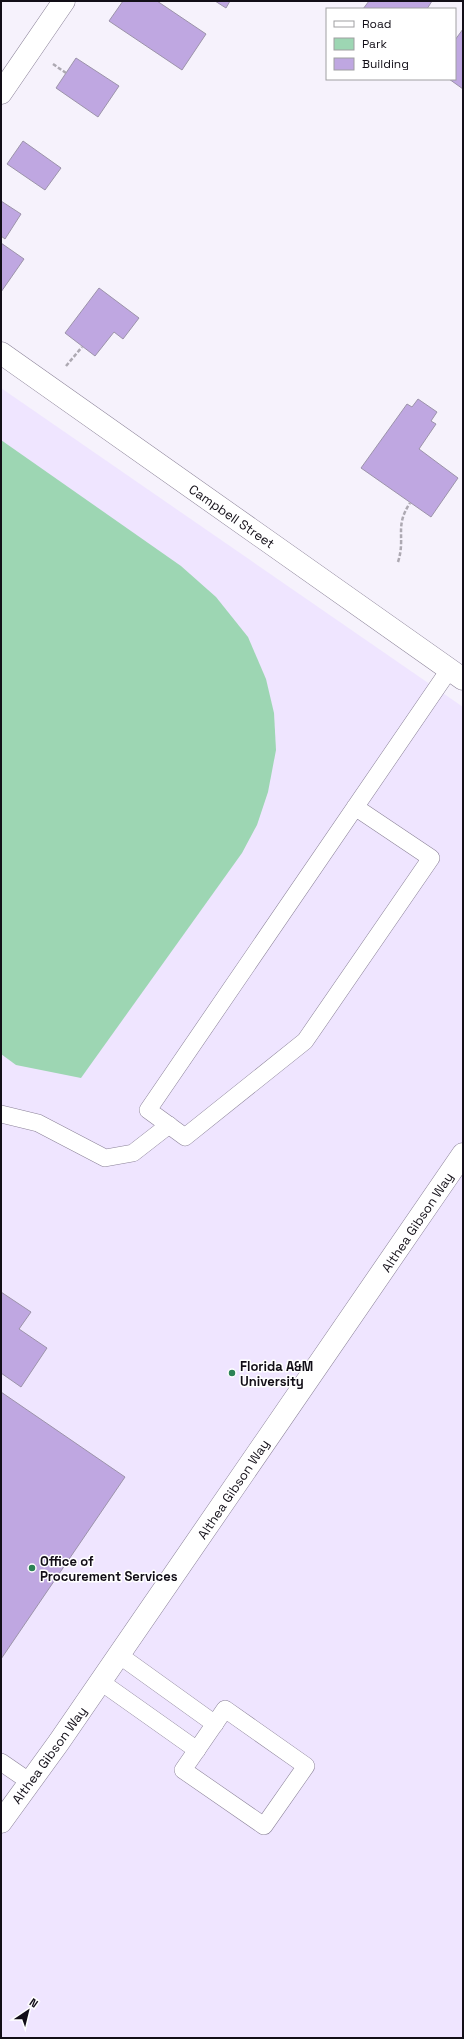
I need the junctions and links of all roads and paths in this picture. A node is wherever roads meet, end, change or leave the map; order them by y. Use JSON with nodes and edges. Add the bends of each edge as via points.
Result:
{"nodes":[{"id":1,"x":64,"y":1,"type":"edge"},
{"id":2,"x":1,"y":93,"type":"edge"},
{"id":3,"x":1,"y":353,"type":"edge"},
{"id":4,"x":410,"y":503,"type":"dead end"},
{"id":5,"x":398,"y":562,"type":"dead end"},
{"id":6,"x":456,"y":674,"type":"edge"},
{"id":7,"x":355,"y":807,"type":"junction"},
{"id":8,"x":1,"y":1114,"type":"edge"},
{"id":9,"x":169,"y":1125,"type":"junction"},
{"id":10,"x":463,"y":1154,"type":"edge"},
{"id":11,"x":119,"y":1655,"type":"junction"},
{"id":12,"x":101,"y":1682,"type":"junction"},
{"id":13,"x":215,"y":1724,"type":"junction"},
{"id":14,"x":197,"y":1750,"type":"junction"},
{"id":15,"x":1,"y":1762,"type":"edge"},
{"id":16,"x":30,"y":1782,"type":"junction"},
{"id":17,"x":1,"y":1822,"type":"edge"}],
"edges":[{"from":1,"to":2,"type":"street"},
{"from":3,"to":6,"type":"street","name":"Campbell Street"},
{"from":4,"to":5,"type":"path","via":[[402,514],[402,550]]},
{"from":6,"to":7,"type":"lane"},
{"from":7,"to":9,"type":"lane","via":[[148,1110]]},
{"from":7,"to":9,"type":"lane","via":[[431,858],[305,1041],[185,1137]]},
{"from":8,"to":9,"type":"lane","via":[[38,1124],[105,1158],[133,1153]]},
{"from":10,"to":11,"type":"street","name":"Althea Gibson Way"},
{"from":11,"to":12,"type":"street","name":"Althea Gibson Way"},
{"from":11,"to":13,"type":"lane"},
{"from":12,"to":14,"type":"lane"},
{"from":12,"to":16,"type":"street","name":"Althea Gibson Way"},
{"from":13,"to":14,"type":"lane"},
{"from":13,"to":14,"type":"lane","via":[[225,1710],[306,1766],[264,1826],[183,1770]]},
{"from":15,"to":16,"type":"lane"},
{"from":16,"to":17,"type":"street","name":"Althea Gibson Way"}]}
